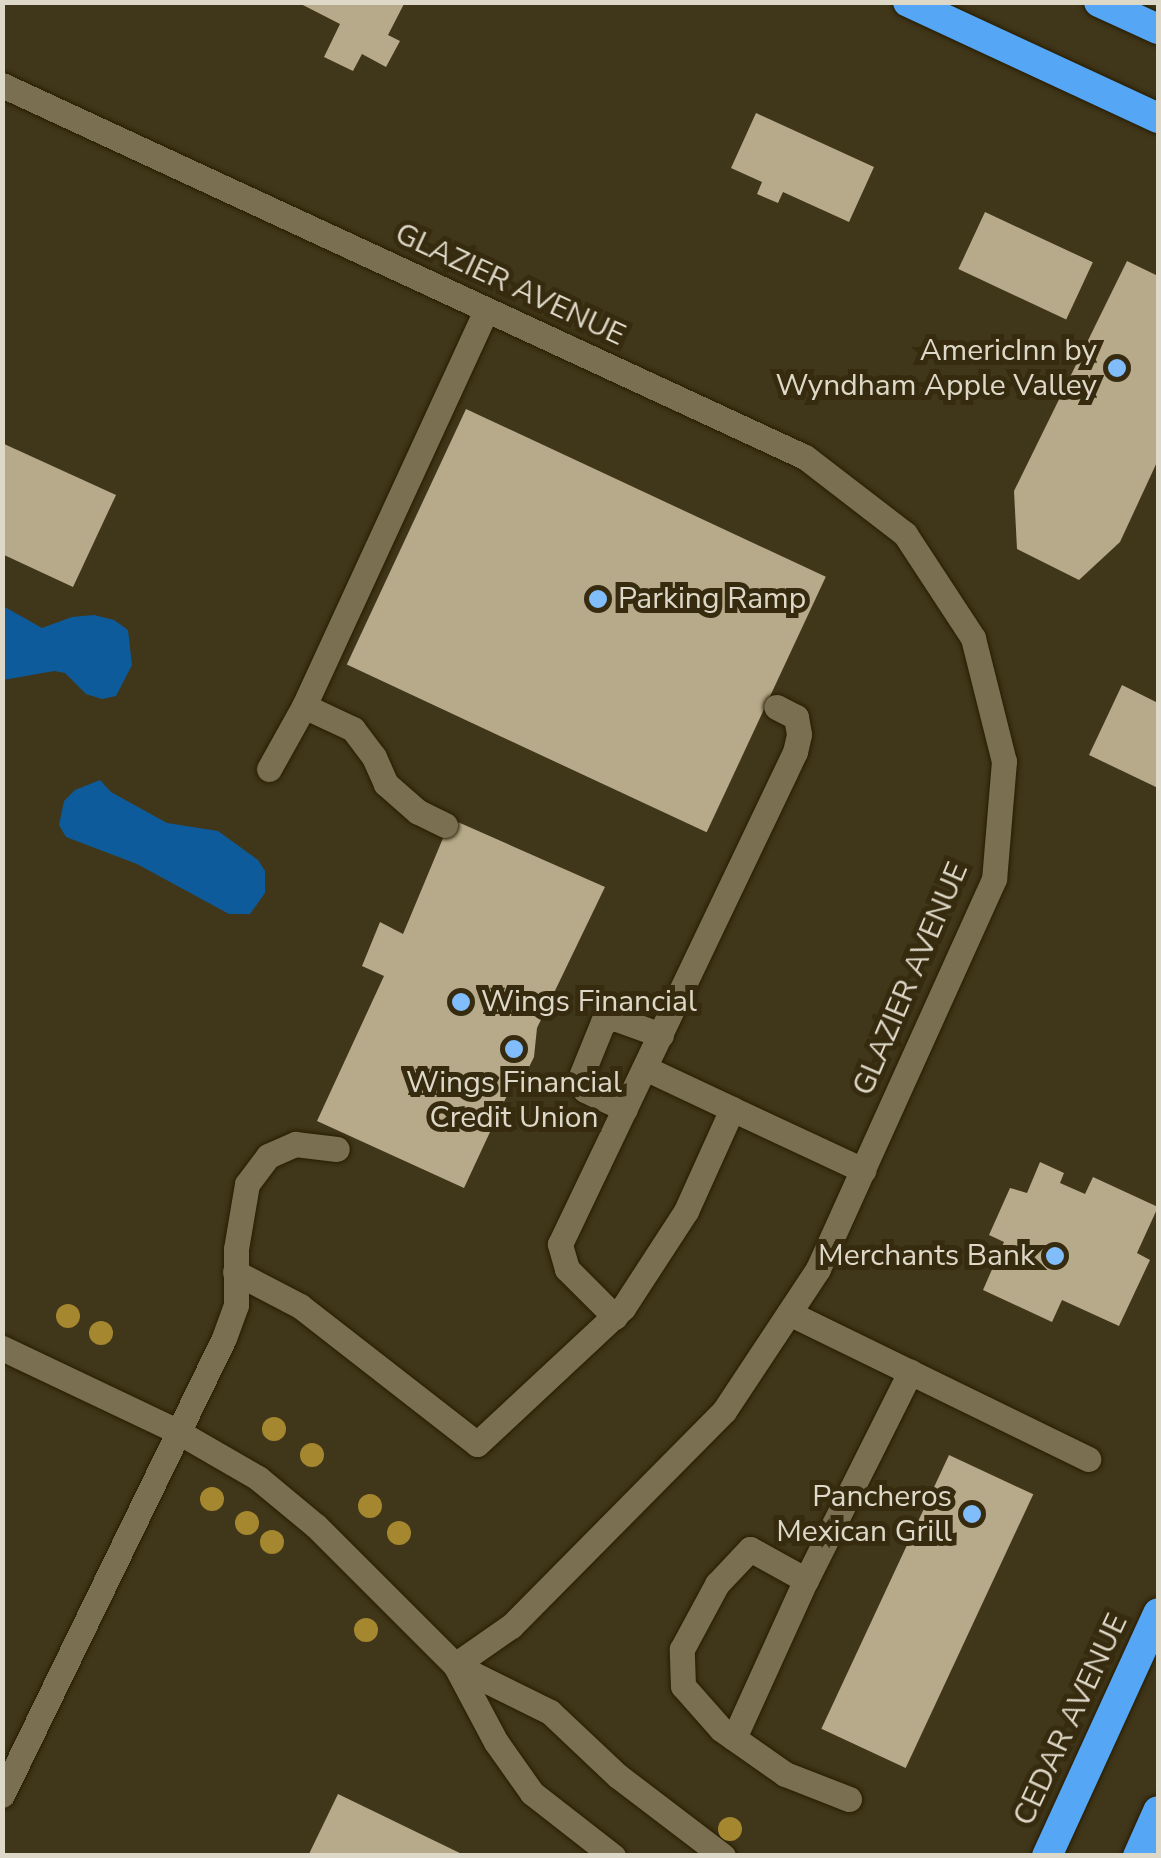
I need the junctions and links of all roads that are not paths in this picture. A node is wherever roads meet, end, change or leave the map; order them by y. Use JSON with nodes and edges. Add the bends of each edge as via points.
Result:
{"nodes":[{"id":1,"x":908,"y":2,"type":"edge"},
{"id":2,"x":1098,"y":2,"type":"edge"},
{"id":3,"x":1158,"y":29,"type":"edge"},
{"id":4,"x":2,"y":86,"type":"edge"},
{"id":5,"x":1158,"y":118,"type":"edge"},
{"id":6,"x":486,"y":310,"type":"junction"},
{"id":7,"x":304,"y":706,"type":"junction"},
{"id":8,"x":776,"y":707,"type":"dead end"},
{"id":9,"x":270,"y":769,"type":"dead end"},
{"id":10,"x":445,"y":825,"type":"dead end"},
{"id":11,"x":661,"y":1035,"type":"junction"},
{"id":12,"x":645,"y":1068,"type":"junction"},
{"id":13,"x":625,"y":1108,"type":"junction"},
{"id":14,"x":732,"y":1109,"type":"junction"},
{"id":15,"x":337,"y":1149,"type":"dead end"},
{"id":16,"x":863,"y":1170,"type":"junction"},
{"id":17,"x":235,"y":1272,"type":"junction"},
{"id":18,"x":789,"y":1313,"type":"junction"},
{"id":19,"x":615,"y":1317,"type":"junction"},
{"id":20,"x":2,"y":1348,"type":"edge"},
{"id":21,"x":910,"y":1372,"type":"junction"},
{"id":22,"x":175,"y":1430,"type":"junction"},
{"id":23,"x":1088,"y":1459,"type":"dead end"},
{"id":24,"x":808,"y":1573,"type":"junction"},
{"id":25,"x":1158,"y":1613,"type":"edge"},
{"id":26,"x":455,"y":1665,"type":"junction"},
{"id":27,"x":734,"y":1738,"type":"junction"},
{"id":28,"x":2,"y":1795,"type":"edge"},
{"id":29,"x":850,"y":1799,"type":"dead end"},
{"id":30,"x":1158,"y":1811,"type":"edge"},
{"id":31,"x":612,"y":1856,"type":"edge"},
{"id":32,"x":724,"y":1856,"type":"edge"},
{"id":33,"x":1047,"y":1856,"type":"edge"},
{"id":34,"x":1138,"y":1856,"type":"edge"}],
"edges":[{"from":1,"to":5,"type":"highway"},
{"from":2,"to":3,"type":"highway"},
{"from":4,"to":6,"type":"street","name":"GLAZIER AVENUE"},
{"from":6,"to":7,"type":"street"},
{"from":6,"to":16,"type":"street","name":"GLAZIER AVENUE","via":[[805,457],[905,534],[974,638],[1004,761],[994,879]]},
{"from":7,"to":9,"type":"street"},
{"from":7,"to":10,"type":"street","via":[[354,729],[386,784]]},
{"from":8,"to":11,"type":"street","via":[[796,717],[795,752]]},
{"from":11,"to":12,"type":"street"},
{"from":11,"to":13,"type":"street","via":[[614,1018],[603,1022],[579,1081],[584,1090]]},
{"from":12,"to":13,"type":"street"},
{"from":12,"to":14,"type":"street"},
{"from":13,"to":19,"type":"street","via":[[560,1244],[567,1269]]},
{"from":14,"to":16,"type":"street"},
{"from":14,"to":19,"type":"street","via":[[686,1211]]},
{"from":15,"to":17,"type":"street","via":[[295,1144],[268,1156],[247,1184]]},
{"from":16,"to":18,"type":"street","name":"GLAZIER AVENUE","via":[[818,1268]]},
{"from":17,"to":19,"type":"street","via":[[300,1306],[478,1444]]},
{"from":17,"to":22,"type":"street","via":[[236,1305],[224,1338]]},
{"from":18,"to":21,"type":"street"},
{"from":18,"to":26,"type":"street","name":"GLAZIER AVENUE","via":[[724,1411],[511,1626]]},
{"from":20,"to":22,"type":"street"},
{"from":21,"to":23,"type":"street"},
{"from":21,"to":24,"type":"street"},
{"from":22,"to":26,"type":"street","via":[[258,1478],[316,1526]]},
{"from":22,"to":28,"type":"street"},
{"from":24,"to":27,"type":"street"},
{"from":24,"to":27,"type":"street","via":[[806,1580],[750,1548],[717,1584],[682,1649],[683,1686]]},
{"from":25,"to":33,"type":"highway","name":"CEDAR AVENUE"},
{"from":26,"to":31,"type":"street","via":[[532,1792]]},
{"from":26,"to":32,"type":"street","via":[[550,1712],[618,1776]]},
{"from":27,"to":29,"type":"street","via":[[785,1774]]},
{"from":30,"to":34,"type":"highway"}]}
